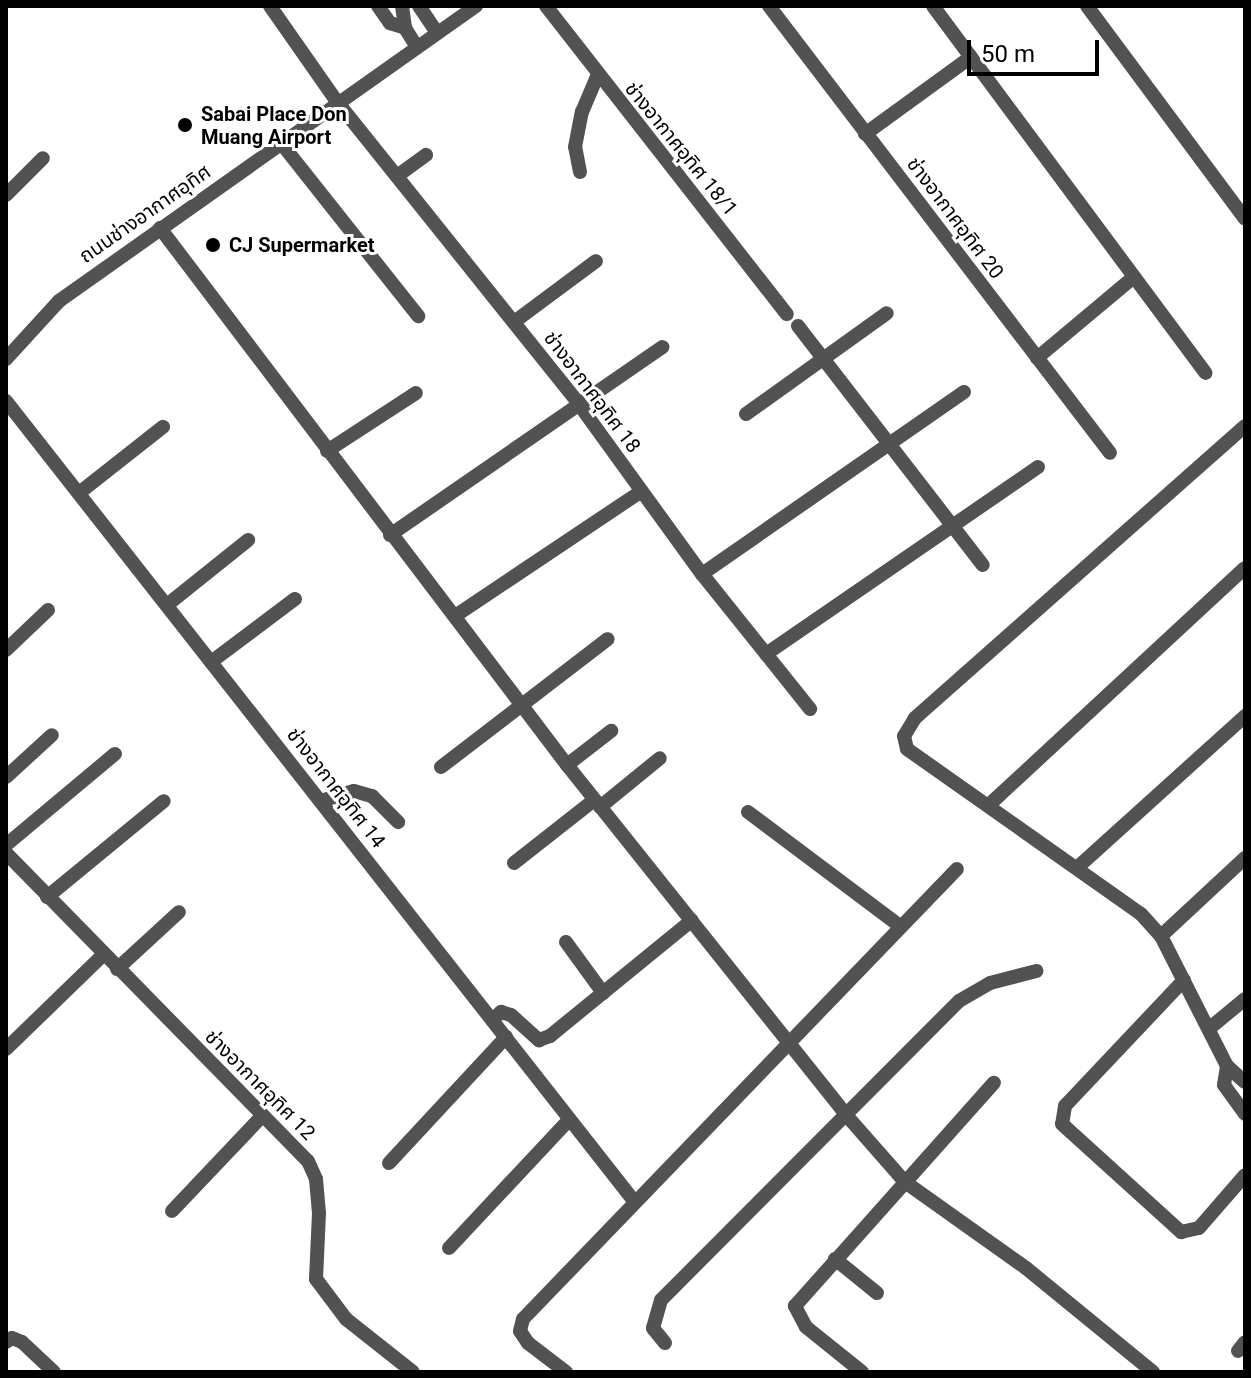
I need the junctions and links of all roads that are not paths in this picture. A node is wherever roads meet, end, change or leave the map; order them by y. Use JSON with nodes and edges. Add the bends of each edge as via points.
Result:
{"nodes":[{"id":1,"x":270,"y":6,"type":"edge"},
{"id":2,"x":378,"y":6,"type":"edge"},
{"id":3,"x":402,"y":6,"type":"edge"},
{"id":4,"x":419,"y":6,"type":"edge"},
{"id":5,"x":476,"y":6,"type":"edge"},
{"id":6,"x":546,"y":6,"type":"edge"},
{"id":7,"x":769,"y":6,"type":"edge"},
{"id":8,"x":933,"y":6,"type":"edge"},
{"id":9,"x":1087,"y":6,"type":"edge"},
{"id":10,"x":405,"y":28,"type":"junction"},
{"id":11,"x":437,"y":33,"type":"junction"},
{"id":12,"x":417,"y":47,"type":"junction"},
{"id":13,"x":971,"y":57,"type":"junction"},
{"id":14,"x":597,"y":77,"type":"junction"},
{"id":15,"x":338,"y":103,"type":"junction"},
{"id":16,"x":865,"y":134,"type":"junction"},
{"id":17,"x":281,"y":143,"type":"junction"},
{"id":18,"x":426,"y":155,"type":"dead end"},
{"id":19,"x":43,"y":158,"type":"dead end"},
{"id":20,"x":580,"y":172,"type":"dead end"},
{"id":21,"x":397,"y":176,"type":"junction"},
{"id":22,"x":6,"y":195,"type":"edge"},
{"id":23,"x":1245,"y":219,"type":"edge"},
{"id":24,"x":160,"y":228,"type":"junction"},
{"id":25,"x":596,"y":261,"type":"dead end"},
{"id":26,"x":1134,"y":277,"type":"junction"},
{"id":27,"x":887,"y":313,"type":"dead end"},
{"id":28,"x":787,"y":314,"type":"dead end"},
{"id":29,"x":418,"y":316,"type":"dead end"},
{"id":30,"x":514,"y":322,"type":"junction"},
{"id":31,"x":798,"y":326,"type":"dead end"},
{"id":32,"x":663,"y":347,"type":"dead end"},
{"id":33,"x":823,"y":357,"type":"junction"},
{"id":34,"x":1037,"y":358,"type":"junction"},
{"id":35,"x":6,"y":359,"type":"edge"},
{"id":36,"x":1206,"y":373,"type":"dead end"},
{"id":37,"x":964,"y":392,"type":"dead end"},
{"id":38,"x":416,"y":393,"type":"dead end"},
{"id":39,"x":6,"y":401,"type":"edge"},
{"id":40,"x":578,"y":403,"type":"junction"},
{"id":41,"x":746,"y":414,"type":"dead end"},
{"id":42,"x":1245,"y":426,"type":"edge"},
{"id":43,"x":163,"y":427,"type":"dead end"},
{"id":44,"x":887,"y":447,"type":"junction"},
{"id":45,"x":327,"y":451,"type":"junction"},
{"id":46,"x":1110,"y":453,"type":"dead end"},
{"id":47,"x":1038,"y":467,"type":"dead end"},
{"id":48,"x":640,"y":492,"type":"junction"},
{"id":49,"x":79,"y":493,"type":"junction"},
{"id":50,"x":951,"y":526,"type":"junction"},
{"id":51,"x":390,"y":535,"type":"junction"},
{"id":52,"x":248,"y":540,"type":"dead end"},
{"id":53,"x":983,"y":565,"type":"dead end"},
{"id":54,"x":1245,"y":568,"type":"edge"},
{"id":55,"x":702,"y":574,"type":"junction"},
{"id":56,"x":295,"y":599,"type":"dead end"},
{"id":57,"x":167,"y":605,"type":"junction"},
{"id":58,"x":48,"y":610,"type":"dead end"},
{"id":59,"x":455,"y":616,"type":"junction"},
{"id":60,"x":608,"y":639,"type":"dead end"},
{"id":61,"x":6,"y":650,"type":"edge"},
{"id":62,"x":766,"y":654,"type":"junction"},
{"id":63,"x":211,"y":662,"type":"junction"},
{"id":64,"x":520,"y":704,"type":"junction"},
{"id":65,"x":810,"y":709,"type":"dead end"},
{"id":66,"x":1245,"y":716,"type":"edge"},
{"id":67,"x":611,"y":731,"type":"dead end"},
{"id":68,"x":52,"y":735,"type":"dead end"},
{"id":69,"x":115,"y":754,"type":"dead end"},
{"id":70,"x":660,"y":758,"type":"dead end"},
{"id":71,"x":567,"y":765,"type":"junction"},
{"id":72,"x":441,"y":767,"type":"dead end"},
{"id":73,"x":6,"y":777,"type":"edge"},
{"id":74,"x":164,"y":801,"type":"dead end"},
{"id":75,"x":321,"y":801,"type":"junction"},
{"id":76,"x":597,"y":804,"type":"junction"},
{"id":77,"x":990,"y":804,"type":"junction"},
{"id":78,"x":748,"y":812,"type":"dead end"},
{"id":79,"x":398,"y":822,"type":"dead end"},
{"id":80,"x":6,"y":845,"type":"edge"},
{"id":81,"x":6,"y":853,"type":"edge"},
{"id":82,"x":1245,"y":858,"type":"edge"},
{"id":83,"x":514,"y":863,"type":"dead end"},
{"id":84,"x":1079,"y":866,"type":"junction"},
{"id":85,"x":957,"y":869,"type":"dead end"},
{"id":86,"x":47,"y":897,"type":"junction"},
{"id":87,"x":179,"y":912,"type":"dead end"},
{"id":88,"x":692,"y":920,"type":"junction"},
{"id":89,"x":901,"y":927,"type":"junction"},
{"id":90,"x":1161,"y":936,"type":"junction"},
{"id":91,"x":566,"y":942,"type":"dead end"},
{"id":92,"x":103,"y":955,"type":"junction"},
{"id":93,"x":117,"y":969,"type":"junction"},
{"id":94,"x":1036,"y":971,"type":"dead end"},
{"id":95,"x":1184,"y":980,"type":"junction"},
{"id":96,"x":603,"y":993,"type":"junction"},
{"id":97,"x":1245,"y":999,"type":"edge"},
{"id":98,"x":493,"y":1019,"type":"junction"},
{"id":99,"x":1211,"y":1027,"type":"junction"},
{"id":100,"x":506,"y":1037,"type":"junction"},
{"id":101,"x":789,"y":1043,"type":"junction"},
{"id":102,"x":6,"y":1049,"type":"edge"},
{"id":103,"x":1227,"y":1066,"type":"junction"},
{"id":104,"x":1245,"y":1082,"type":"edge"},
{"id":105,"x":994,"y":1083,"type":"dead end"},
{"id":106,"x":1245,"y":1114,"type":"edge"},
{"id":107,"x":263,"y":1115,"type":"junction"},
{"id":108,"x":847,"y":1116,"type":"junction"},
{"id":109,"x":568,"y":1121,"type":"junction"},
{"id":110,"x":389,"y":1163,"type":"dead end"},
{"id":111,"x":1245,"y":1175,"type":"edge"},
{"id":112,"x":905,"y":1182,"type":"junction"},
{"id":113,"x":634,"y":1201,"type":"junction"},
{"id":114,"x":172,"y":1211,"type":"dead end"},
{"id":115,"x":449,"y":1248,"type":"dead end"},
{"id":116,"x":835,"y":1259,"type":"junction"},
{"id":117,"x":877,"y":1293,"type":"dead end"},
{"id":118,"x":6,"y":1342,"type":"edge"},
{"id":119,"x":665,"y":1343,"type":"dead end"},
{"id":120,"x":54,"y":1372,"type":"edge"},
{"id":121,"x":413,"y":1372,"type":"edge"},
{"id":122,"x":566,"y":1372,"type":"edge"},
{"id":123,"x":862,"y":1372,"type":"edge"},
{"id":124,"x":1153,"y":1372,"type":"edge"}],
"edges":[{"from":1,"to":15,"type":"street","name":"ช่างอากาศอุทิศ 18"},
{"from":2,"to":10,"type":"street","via":[[390,23]]},
{"from":3,"to":10,"type":"street"},
{"from":4,"to":11,"type":"street"},
{"from":5,"to":11,"type":"street","name":"ถนนช่างอากาศอุทิศ"},
{"from":6,"to":14,"type":"street","name":"ช่างอากาศอุทิศ 18/1"},
{"from":7,"to":16,"type":"street","name":"ช่างอากาศอุทิศ 20"},
{"from":8,"to":13,"type":"street"},
{"from":9,"to":23,"type":"street"},
{"from":10,"to":12,"type":"street"},
{"from":11,"to":12,"type":"street","name":"ถนนช่างอากาศอุทิศ"},
{"from":12,"to":15,"type":"street","name":"ถนนช่างอากาศอุทิศ"},
{"from":13,"to":16,"type":"street"},
{"from":13,"to":26,"type":"street"},
{"from":14,"to":20,"type":"street","via":[[575,147]]},
{"from":14,"to":28,"type":"street","name":"ช่างอากาศอุทิศ 18/1"},
{"from":15,"to":17,"type":"street","name":"ถนนช่างอากาศอุทิศ"},
{"from":15,"to":21,"type":"street","name":"ช่างอากาศอุทิศ 18"},
{"from":16,"to":34,"type":"street","name":"ช่างอากาศอุทิศ 20"},
{"from":17,"to":24,"type":"street","name":"ถนนช่างอากาศอุทิศ"},
{"from":17,"to":29,"type":"street"},
{"from":18,"to":21,"type":"street"},
{"from":19,"to":22,"type":"street"},
{"from":21,"to":30,"type":"street","name":"ช่างอากาศอุทิศ 18"},
{"from":24,"to":35,"type":"street","name":"ถนนช่างอากาศอุทิศ","via":[[59,301]]},
{"from":24,"to":45,"type":"street"},
{"from":25,"to":30,"type":"street"},
{"from":26,"to":34,"type":"street"},
{"from":26,"to":36,"type":"street"},
{"from":27,"to":33,"type":"street"},
{"from":30,"to":40,"type":"street","name":"ช่างอากาศอุทิศ 18"},
{"from":31,"to":33,"type":"street"},
{"from":32,"to":40,"type":"street"},
{"from":33,"to":41,"type":"street"},
{"from":33,"to":44,"type":"street"},
{"from":34,"to":46,"type":"street","name":"ช่างอากาศอุทิศ 20"},
{"from":37,"to":44,"type":"street"},
{"from":38,"to":45,"type":"street"},
{"from":39,"to":49,"type":"street","name":"ช่างอากาศอุทิศ 14"},
{"from":40,"to":48,"type":"street","name":"ช่างอากาศอุทิศ 18"},
{"from":40,"to":51,"type":"street"},
{"from":42,"to":77,"type":"street","via":[[915,718],[904,736],[907,749]]},
{"from":43,"to":49,"type":"street"},
{"from":44,"to":50,"type":"street"},
{"from":44,"to":55,"type":"street"},
{"from":45,"to":51,"type":"street"},
{"from":47,"to":50,"type":"street"},
{"from":48,"to":55,"type":"street","name":"ช่างอากาศอุทิศ 18"},
{"from":48,"to":59,"type":"street"},
{"from":49,"to":57,"type":"street","name":"ช่างอากาศอุทิศ 14"},
{"from":50,"to":53,"type":"street"},
{"from":50,"to":62,"type":"street"},
{"from":51,"to":59,"type":"street"},
{"from":52,"to":57,"type":"street"},
{"from":54,"to":77,"type":"street"},
{"from":55,"to":62,"type":"street","name":"ช่างอากาศอุทิศ 18"},
{"from":56,"to":63,"type":"street"},
{"from":57,"to":63,"type":"street","name":"ช่างอากาศอุทิศ 14"},
{"from":58,"to":61,"type":"street"},
{"from":59,"to":64,"type":"street"},
{"from":60,"to":64,"type":"street"},
{"from":62,"to":65,"type":"street","name":"ช่างอากาศอุทิศ 18"},
{"from":63,"to":75,"type":"street","name":"ช่างอากาศอุทิศ 14"},
{"from":64,"to":71,"type":"street"},
{"from":64,"to":72,"type":"street"},
{"from":66,"to":84,"type":"street"},
{"from":67,"to":71,"type":"street"},
{"from":68,"to":73,"type":"street"},
{"from":69,"to":80,"type":"street"},
{"from":70,"to":76,"type":"street"},
{"from":71,"to":76,"type":"street"},
{"from":74,"to":86,"type":"street"},
{"from":75,"to":79,"type":"street","via":[[354,791],[372,796]]},
{"from":75,"to":98,"type":"street","name":"ช่างอากาศอุทิศ 14"},
{"from":76,"to":83,"type":"street"},
{"from":76,"to":88,"type":"street"},
{"from":77,"to":84,"type":"street"},
{"from":78,"to":89,"type":"street"},
{"from":81,"to":86,"type":"street","name":"ช่างอากาศอุทิศ 12"},
{"from":82,"to":90,"type":"street"},
{"from":84,"to":90,"type":"street"},
{"from":85,"to":89,"type":"street"},
{"from":86,"to":92,"type":"street","name":"ช่างอากาศอุทิศ 12"},
{"from":87,"to":93,"type":"street"},
{"from":88,"to":96,"type":"street"},
{"from":88,"to":101,"type":"street"},
{"from":89,"to":101,"type":"street"},
{"from":90,"to":95,"type":"street"},
{"from":91,"to":96,"type":"street"},
{"from":92,"to":93,"type":"street","name":"ช่างอากาศอุทิศ 12"},
{"from":92,"to":102,"type":"street"},
{"from":93,"to":107,"type":"street","name":"ช่างอากาศอุทิศ 12"},
{"from":94,"to":108,"type":"street","via":[[974,990]]},
{"from":95,"to":99,"type":"street"},
{"from":95,"to":111,"type":"street","via":[[1065,1106],[1062,1124],[1181,1232],[1199,1228]]},
{"from":96,"to":98,"type":"street","via":[[539,1040],[511,1015],[501,1012]]},
{"from":97,"to":99,"type":"street"},
{"from":98,"to":100,"type":"street","name":"ช่างอากาศอุทิศ 14"},
{"from":99,"to":103,"type":"street"},
{"from":100,"to":109,"type":"street","name":"ช่างอากาศอุทิศ 14"},
{"from":100,"to":110,"type":"street"},
{"from":101,"to":108,"type":"street"},
{"from":101,"to":113,"type":"street"},
{"from":103,"to":104,"type":"street"},
{"from":103,"to":106,"type":"street","via":[[1224,1085]]},
{"from":105,"to":112,"type":"street"},
{"from":107,"to":114,"type":"street"},
{"from":107,"to":121,"type":"street","name":"ช่างอากาศอุทิศ 12","via":[[308,1161],[316,1179],[316,1279],[327,1300]]},
{"from":108,"to":112,"type":"street"},
{"from":108,"to":119,"type":"street","via":[[661,1300],[653,1328]]},
{"from":109,"to":113,"type":"street","name":"ช่างอากาศอุทิศ 14"},
{"from":109,"to":115,"type":"street"},
{"from":112,"to":116,"type":"street"},
{"from":112,"to":124,"type":"street","via":[[1026,1268]]},
{"from":113,"to":122,"type":"street","via":[[523,1319],[520,1331],[528,1343]]},
{"from":116,"to":117,"type":"street"},
{"from":116,"to":123,"type":"street","via":[[804,1293],[796,1316]]},
{"from":118,"to":120,"type":"street","via":[[22,1342]]}]}
